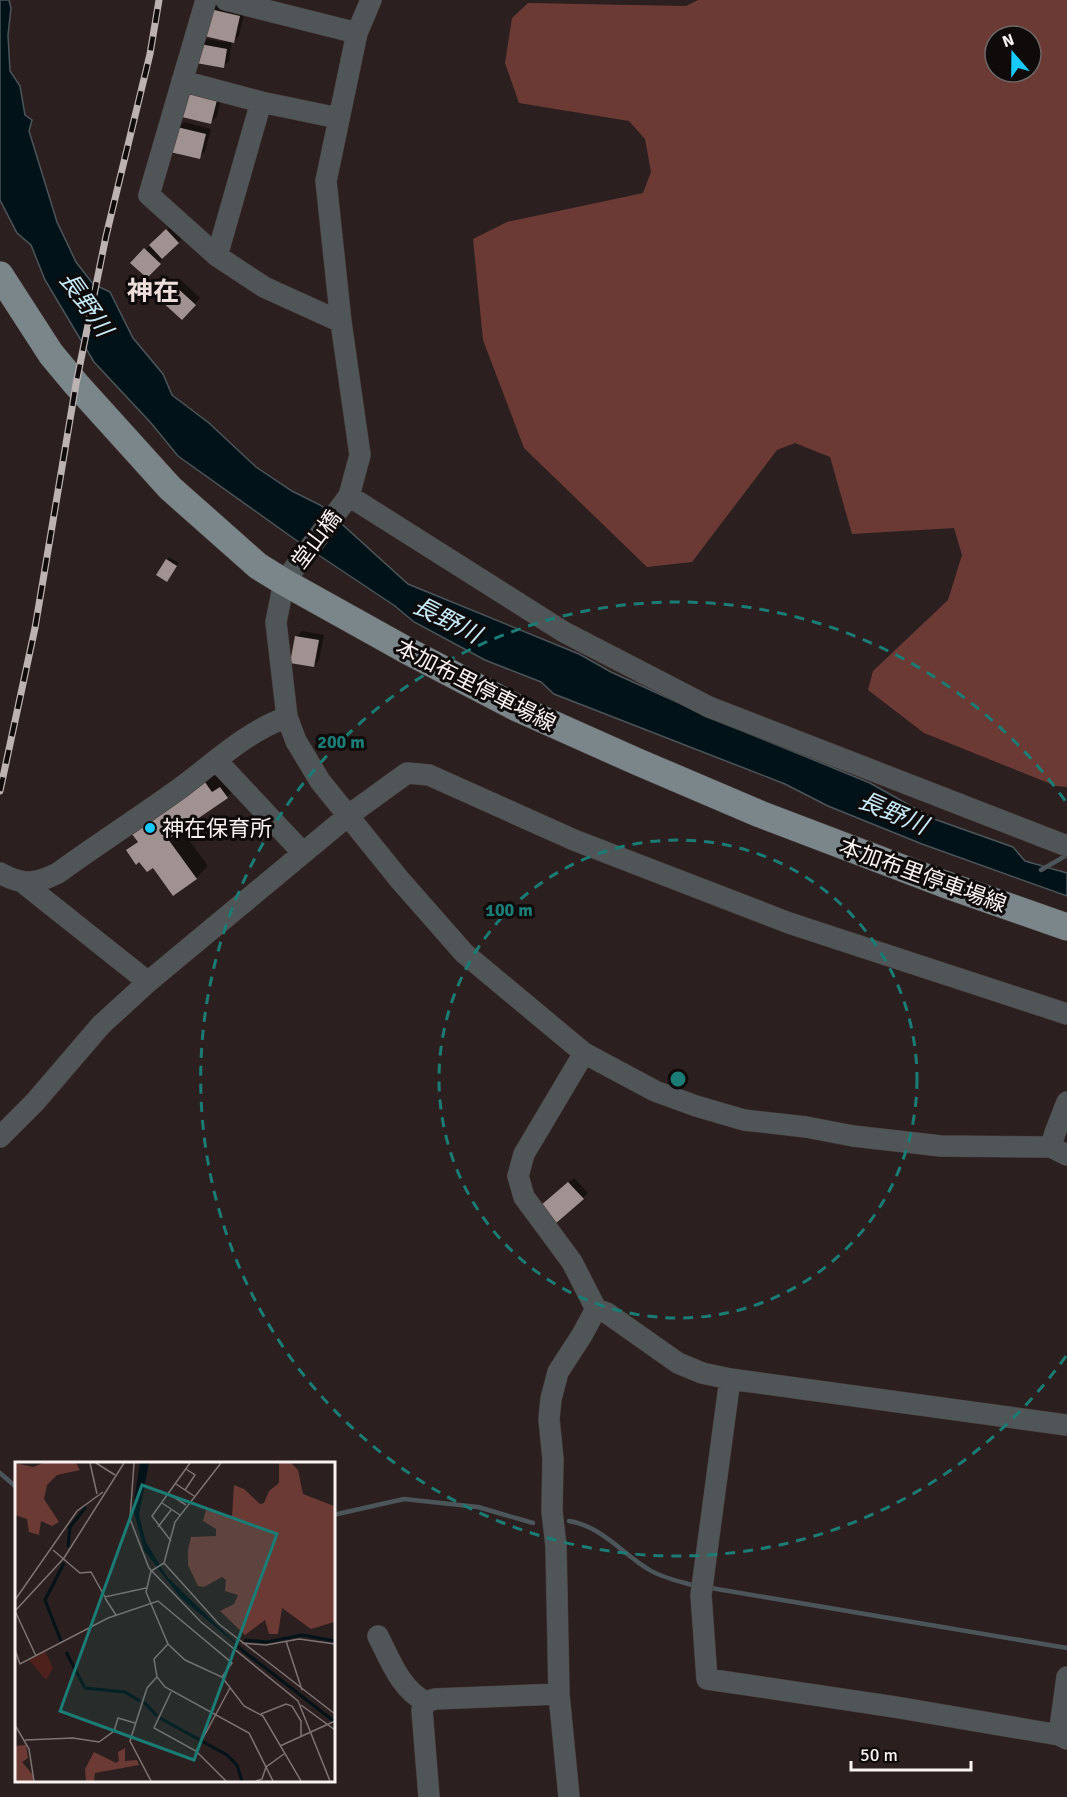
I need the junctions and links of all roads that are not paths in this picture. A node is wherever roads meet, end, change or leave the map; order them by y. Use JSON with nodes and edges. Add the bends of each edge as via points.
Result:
{"nodes":[{"id":1,"x":206,"y":0,"type":"edge"},
{"id":2,"x":226,"y":0,"type":"edge"},
{"id":3,"x":371,"y":0,"type":"edge"},
{"id":4,"x":357,"y":33,"type":"junction"},
{"id":5,"x":182,"y":81,"type":"junction"},
{"id":6,"x":261,"y":102,"type":"junction"},
{"id":7,"x":338,"y":118,"type":"junction"},
{"id":8,"x":217,"y":256,"type":"junction"},
{"id":9,"x":0,"y":275,"type":"edge"},
{"id":10,"x":341,"y":322,"type":"junction"},
{"id":11,"x":349,"y":496,"type":"junction"},
{"id":12,"x":284,"y":582,"type":"junction"},
{"id":13,"x":287,"y":717,"type":"junction"},
{"id":14,"x":216,"y":760,"type":"junction"},
{"id":15,"x":349,"y":815,"type":"junction"},
{"id":16,"x":1067,"y":846,"type":"edge"},
{"id":17,"x":303,"y":853,"type":"junction"},
{"id":18,"x":0,"y":873,"type":"edge"},
{"id":19,"x":21,"y":881,"type":"junction"},
{"id":20,"x":1067,"y":927,"type":"edge"},
{"id":21,"x":148,"y":981,"type":"junction"},
{"id":22,"x":1067,"y":1014,"type":"edge"},
{"id":23,"x":584,"y":1053,"type":"junction"},
{"id":24,"x":1067,"y":1102,"type":"edge"},
{"id":25,"x":0,"y":1137,"type":"edge"},
{"id":26,"x":1059,"y":1151,"type":"edge"},
{"id":27,"x":596,"y":1309,"type":"junction"},
{"id":28,"x":730,"y":1378,"type":"junction"},
{"id":29,"x":1067,"y":1425,"type":"edge"},
{"id":30,"x":378,"y":1636,"type":"dead end"},
{"id":31,"x":1067,"y":1677,"type":"edge"},
{"id":32,"x":559,"y":1694,"type":"junction"},
{"id":33,"x":426,"y":1702,"type":"junction"},
{"id":34,"x":1063,"y":1737,"type":"edge"},
{"id":35,"x":429,"y":1797,"type":"edge"},
{"id":36,"x":569,"y":1797,"type":"edge"}],
"edges":[{"from":1,"to":5,"type":"street"},
{"from":2,"to":4,"type":"street"},
{"from":3,"to":4,"type":"street"},
{"from":4,"to":7,"type":"street"},
{"from":5,"to":6,"type":"street"},
{"from":5,"to":8,"type":"street","via":[[149,195]]},
{"from":6,"to":7,"type":"street"},
{"from":6,"to":8,"type":"street"},
{"from":7,"to":10,"type":"street","via":[[326,181]]},
{"from":8,"to":10,"type":"street","via":[[264,288]]},
{"from":9,"to":12,"type":"main road","name":"本加布里停車場線","via":[[51,354],[170,488],[258,566]]},
{"from":10,"to":11,"type":"street","via":[[360,455]]},
{"from":11,"to":12,"type":"street","name":"堂山橋"},
{"from":11,"to":16,"type":"street","via":[[564,632],[709,707]]},
{"from":12,"to":13,"type":"street","via":[[276,622]]},
{"from":12,"to":20,"type":"main road","name":"本加布里停車場線","via":[[517,708],[638,762],[760,814]]},
{"from":13,"to":14,"type":"street","via":[[268,724]]},
{"from":13,"to":15,"type":"street","via":[[320,781]]},
{"from":14,"to":17,"type":"street"},
{"from":14,"to":19,"type":"street","via":[[58,873],[36,883]]},
{"from":15,"to":17,"type":"street"},
{"from":15,"to":22,"type":"street","via":[[407,773],[429,775],[574,840],[789,923]]},
{"from":15,"to":23,"type":"street","via":[[464,953]]},
{"from":17,"to":21,"type":"street"},
{"from":18,"to":19,"type":"street"},
{"from":19,"to":21,"type":"street"},
{"from":21,"to":25,"type":"street","via":[[101,1025]]},
{"from":23,"to":26,"type":"street","via":[[655,1091],[744,1120],[941,1146]]},
{"from":23,"to":27,"type":"street","via":[[524,1154],[518,1176],[524,1197],[572,1262]]},
{"from":24,"to":26,"type":"street","via":[[1055,1133]]},
{"from":27,"to":28,"type":"street","via":[[678,1363]]},
{"from":27,"to":32,"type":"street","via":[[558,1372],[549,1419]]},
{"from":28,"to":29,"type":"street"},
{"from":28,"to":34,"type":"street","via":[[701,1595],[707,1679]]},
{"from":30,"to":33,"type":"street","via":[[402,1682],[414,1697]]},
{"from":31,"to":34,"type":"street"},
{"from":32,"to":33,"type":"street"},
{"from":32,"to":36,"type":"street"},
{"from":33,"to":35,"type":"street","via":[[422,1710]]}]}
